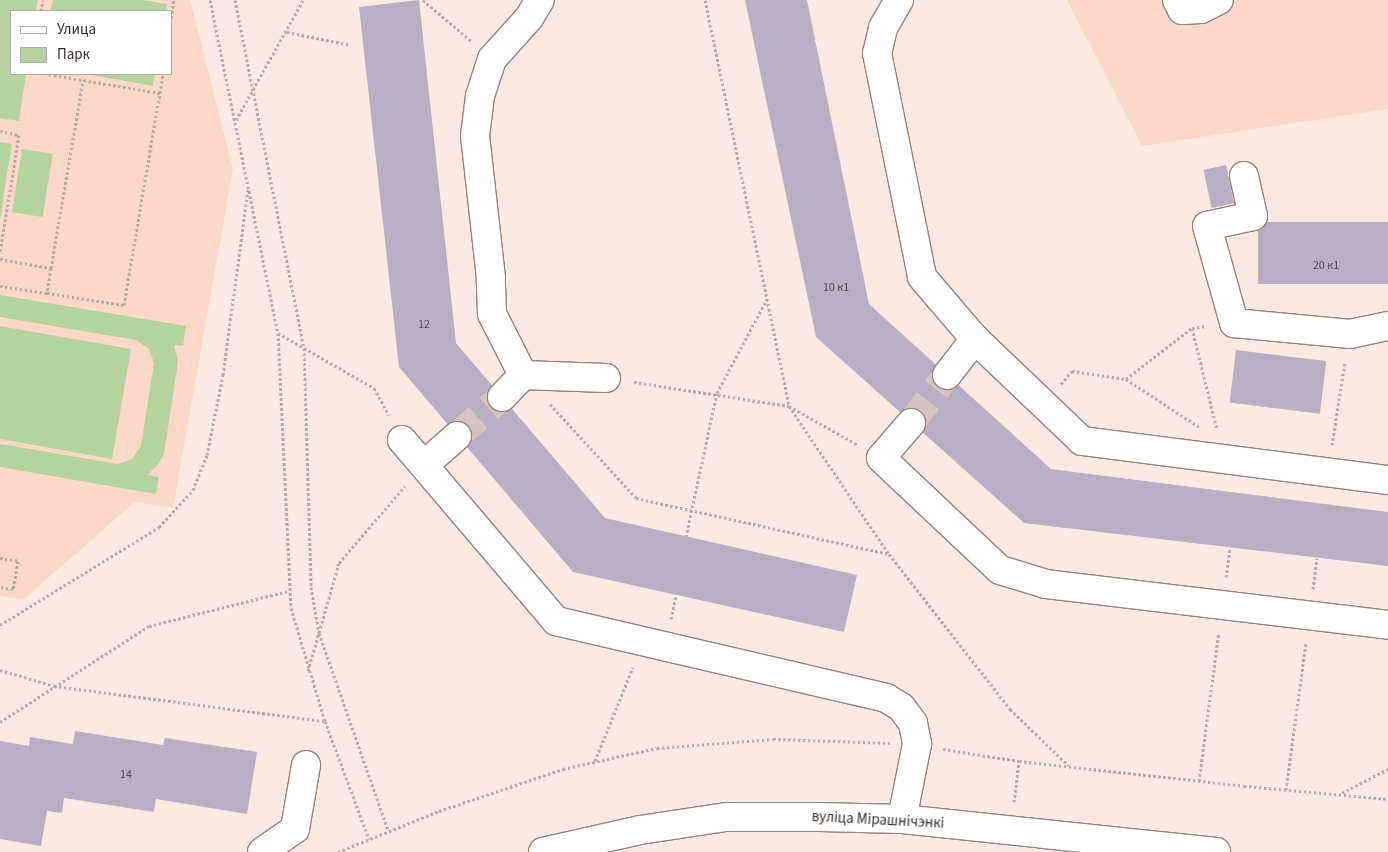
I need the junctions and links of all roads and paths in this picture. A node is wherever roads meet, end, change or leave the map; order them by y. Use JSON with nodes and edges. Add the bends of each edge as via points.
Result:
{"nodes":[{"id":1,"x":210,"y":0,"type":"edge"},
{"id":2,"x":235,"y":0,"type":"edge"},
{"id":3,"x":303,"y":0,"type":"edge"},
{"id":4,"x":423,"y":0,"type":"edge"},
{"id":5,"x":540,"y":0,"type":"edge"},
{"id":6,"x":705,"y":0,"type":"edge"},
{"id":7,"x":900,"y":0,"type":"edge"},
{"id":8,"x":1176,"y":0,"type":"edge"},
{"id":9,"x":1219,"y":0,"type":"edge"},
{"id":10,"x":287,"y":32,"type":"junction"},
{"id":11,"x":351,"y":45,"type":"dead end"},
{"id":12,"x":492,"y":59,"type":"junction"},
{"id":13,"x":52,"y":75,"type":"edge"},
{"id":14,"x":163,"y":75,"type":"edge"},
{"id":15,"x":83,"y":80,"type":"junction"},
{"id":16,"x":254,"y":88,"type":"junction"},
{"id":17,"x":160,"y":93,"type":"junction"},
{"id":18,"x":236,"y":120,"type":"junction"},
{"id":19,"x":0,"y":131,"type":"edge"},
{"id":20,"x":1244,"y":176,"type":"dead end"},
{"id":21,"x":249,"y":186,"type":"junction"},
{"id":22,"x":0,"y":252,"type":"edge"},
{"id":23,"x":0,"y":259,"type":"edge"},
{"id":24,"x":51,"y":268,"type":"junction"},
{"id":25,"x":0,"y":286,"type":"edge"},
{"id":26,"x":47,"y":293,"type":"junction"},
{"id":27,"x":767,"y":298,"type":"junction"},
{"id":28,"x":1234,"y":323,"type":"junction"},
{"id":29,"x":1388,"y":326,"type":"edge"},
{"id":30,"x":1192,"y":328,"type":"junction"},
{"id":31,"x":278,"y":333,"type":"junction"},
{"id":32,"x":1350,"y":334,"type":"junction"},
{"id":33,"x":975,"y":339,"type":"junction"},
{"id":34,"x":304,"y":348,"type":"junction"},
{"id":35,"x":523,"y":375,"type":"junction"},
{"id":36,"x":947,"y":375,"type":"tunnel mouth"},
{"id":37,"x":606,"y":378,"type":"joint"},
{"id":38,"x":1126,"y":379,"type":"junction"},
{"id":39,"x":717,"y":394,"type":"junction"},
{"id":40,"x":502,"y":397,"type":"tunnel mouth"},
{"id":41,"x":1043,"y":404,"type":"junction"},
{"id":42,"x":789,"y":406,"type":"junction"},
{"id":43,"x":911,"y":423,"type":"tunnel mouth"},
{"id":44,"x":457,"y":436,"type":"tunnel mouth"},
{"id":45,"x":402,"y":440,"type":"joint"},
{"id":46,"x":1222,"y":450,"type":"junction"},
{"id":47,"x":881,"y":458,"type":"junction"},
{"id":48,"x":424,"y":465,"type":"junction"},
{"id":49,"x":1328,"y":473,"type":"junction"},
{"id":50,"x":1388,"y":480,"type":"edge"},
{"id":51,"x":691,"y":511,"type":"junction"},
{"id":52,"x":686,"y":537,"type":"dead end"},
{"id":53,"x":889,"y":554,"type":"junction"},
{"id":54,"x":0,"y":558,"type":"edge"},
{"id":55,"x":0,"y":587,"type":"edge"},
{"id":56,"x":288,"y":591,"type":"junction"},
{"id":57,"x":1222,"y":605,"type":"junction"},
{"id":58,"x":1309,"y":616,"type":"junction"},
{"id":59,"x":0,"y":625,"type":"edge"},
{"id":60,"x":1388,"y":625,"type":"edge"},
{"id":61,"x":319,"y":634,"type":"junction"},
{"id":62,"x":0,"y":670,"type":"edge"},
{"id":63,"x":308,"y":672,"type":"junction"},
{"id":64,"x":629,"y":680,"type":"dead end"},
{"id":65,"x":54,"y":686,"type":"junction"},
{"id":66,"x":325,"y":721,"type":"junction"},
{"id":67,"x":0,"y":722,"type":"edge"},
{"id":68,"x":917,"y":744,"type":"junction"},
{"id":69,"x":1019,"y":761,"type":"junction"},
{"id":70,"x":595,"y":762,"type":"junction"},
{"id":71,"x":306,"y":765,"type":"dead end"},
{"id":72,"x":1069,"y":765,"type":"junction"},
{"id":73,"x":1388,"y":769,"type":"edge"},
{"id":74,"x":1199,"y":780,"type":"junction"},
{"id":75,"x":1286,"y":790,"type":"junction"},
{"id":76,"x":1341,"y":794,"type":"junction"},
{"id":77,"x":1388,"y":798,"type":"edge"},
{"id":78,"x":902,"y":819,"type":"junction"},
{"id":79,"x":388,"y":830,"type":"junction"},
{"id":80,"x":1011,"y":830,"type":"junction"},
{"id":81,"x":369,"y":839,"type":"junction"},
{"id":82,"x":262,"y":852,"type":"edge"},
{"id":83,"x":338,"y":852,"type":"edge"},
{"id":84,"x":543,"y":852,"type":"edge"},
{"id":85,"x":1216,"y":852,"type":"edge"}],
"edges":[{"from":1,"to":18,"type":"path"},
{"from":2,"to":16,"type":"path"},
{"from":3,"to":10,"type":"path"},
{"from":4,"to":12,"type":"path"},
{"from":5,"to":12,"type":"main road","via":[[530,18]]},
{"from":6,"to":27,"type":"path"},
{"from":7,"to":33,"type":"main road","via":[[883,28],[877,53],[922,277]]},
{"from":8,"to":9,"type":"main road","via":[[1182,10],[1201,9]]},
{"from":10,"to":11,"type":"path"},
{"from":10,"to":16,"type":"path"},
{"from":12,"to":35,"type":"main road","via":[[480,96],[475,136],[492,314]]},
{"from":13,"to":15,"type":"path"},
{"from":14,"to":17,"type":"path"},
{"from":15,"to":17,"type":"path"},
{"from":15,"to":24,"type":"path"},
{"from":16,"to":18,"type":"path"},
{"from":16,"to":34,"type":"path"},
{"from":17,"to":26,"type":"path","via":[[124,305]]},
{"from":18,"to":21,"type":"path"},
{"from":19,"to":22,"type":"path","via":[[19,135]]},
{"from":20,"to":28,"type":"main road","via":[[1253,216],[1207,226]]},
{"from":21,"to":31,"type":"path"},
{"from":21,"to":59,"type":"path","via":[[223,375],[207,455],[193,490],[159,527]]},
{"from":23,"to":24,"type":"path"},
{"from":24,"to":26,"type":"path"},
{"from":25,"to":26,"type":"path"},
{"from":27,"to":39,"type":"path"},
{"from":27,"to":42,"type":"path"},
{"from":28,"to":30,"type":"path"},
{"from":28,"to":32,"type":"main road"},
{"from":29,"to":32,"type":"main road"},
{"from":30,"to":38,"type":"path"},
{"from":30,"to":46,"type":"path"},
{"from":31,"to":34,"type":"path"},
{"from":31,"to":56,"type":"path"},
{"from":32,"to":49,"type":"path"},
{"from":33,"to":36,"type":"main road"},
{"from":33,"to":41,"type":"main road"},
{"from":34,"to":45,"type":"path","via":[[374,388]]},
{"from":34,"to":61,"type":"path","via":[[312,587]]},
{"from":35,"to":37,"type":"main road"},
{"from":35,"to":40,"type":"main road"},
{"from":35,"to":51,"type":"path","via":[[636,498]]},
{"from":37,"to":39,"type":"path"},
{"from":38,"to":41,"type":"path","via":[[1072,371]]},
{"from":38,"to":46,"type":"path"},
{"from":39,"to":42,"type":"path"},
{"from":39,"to":51,"type":"path"},
{"from":41,"to":46,"type":"main road","via":[[1082,441]]},
{"from":42,"to":47,"type":"path"},
{"from":42,"to":53,"type":"path"},
{"from":43,"to":47,"type":"main road"},
{"from":44,"to":48,"type":"main road"},
{"from":45,"to":48,"type":"main road"},
{"from":46,"to":49,"type":"main road"},
{"from":47,"to":57,"type":"main road","via":[[1000,570],[1046,584]]},
{"from":48,"to":61,"type":"path","via":[[339,563]]},
{"from":48,"to":68,"type":"main road","via":[[556,621],[886,698],[901,707],[913,723]]},
{"from":49,"to":50,"type":"main road"},
{"from":51,"to":52,"type":"path"},
{"from":51,"to":53,"type":"path"},
{"from":53,"to":72,"type":"path","via":[[1010,709]]},
{"from":54,"to":55,"type":"path","via":[[18,561],[13,589]]},
{"from":56,"to":63,"type":"path"},
{"from":56,"to":65,"type":"path","via":[[149,626]]},
{"from":57,"to":58,"type":"main road"},
{"from":57,"to":74,"type":"path"},
{"from":58,"to":60,"type":"main road"},
{"from":58,"to":75,"type":"path"},
{"from":61,"to":63,"type":"path"},
{"from":61,"to":79,"type":"path"},
{"from":62,"to":65,"type":"path"},
{"from":63,"to":66,"type":"path"},
{"from":64,"to":70,"type":"path"},
{"from":65,"to":66,"type":"path"},
{"from":65,"to":67,"type":"path"},
{"from":66,"to":81,"type":"path"},
{"from":68,"to":69,"type":"path"},
{"from":68,"to":70,"type":"path","via":[[773,739],[657,748]]},
{"from":68,"to":78,"type":"main road"},
{"from":69,"to":72,"type":"path"},
{"from":69,"to":80,"type":"path"},
{"from":70,"to":79,"type":"path","via":[[563,769]]},
{"from":71,"to":82,"type":"main road","via":[[296,829]]},
{"from":72,"to":74,"type":"path"},
{"from":73,"to":76,"type":"path"},
{"from":74,"to":75,"type":"path"},
{"from":75,"to":76,"type":"path"},
{"from":76,"to":77,"type":"path"},
{"from":78,"to":80,"type":"main road","name":"вуліца Мірашнічэнкі"},
{"from":78,"to":84,"type":"main road","name":"вуліца Мірашнічэнкі","via":[[726,818],[640,830]]},
{"from":79,"to":81,"type":"path"},
{"from":80,"to":85,"type":"main road","name":"вуліца Мірашнічэнкі"},
{"from":81,"to":83,"type":"path"}]}
